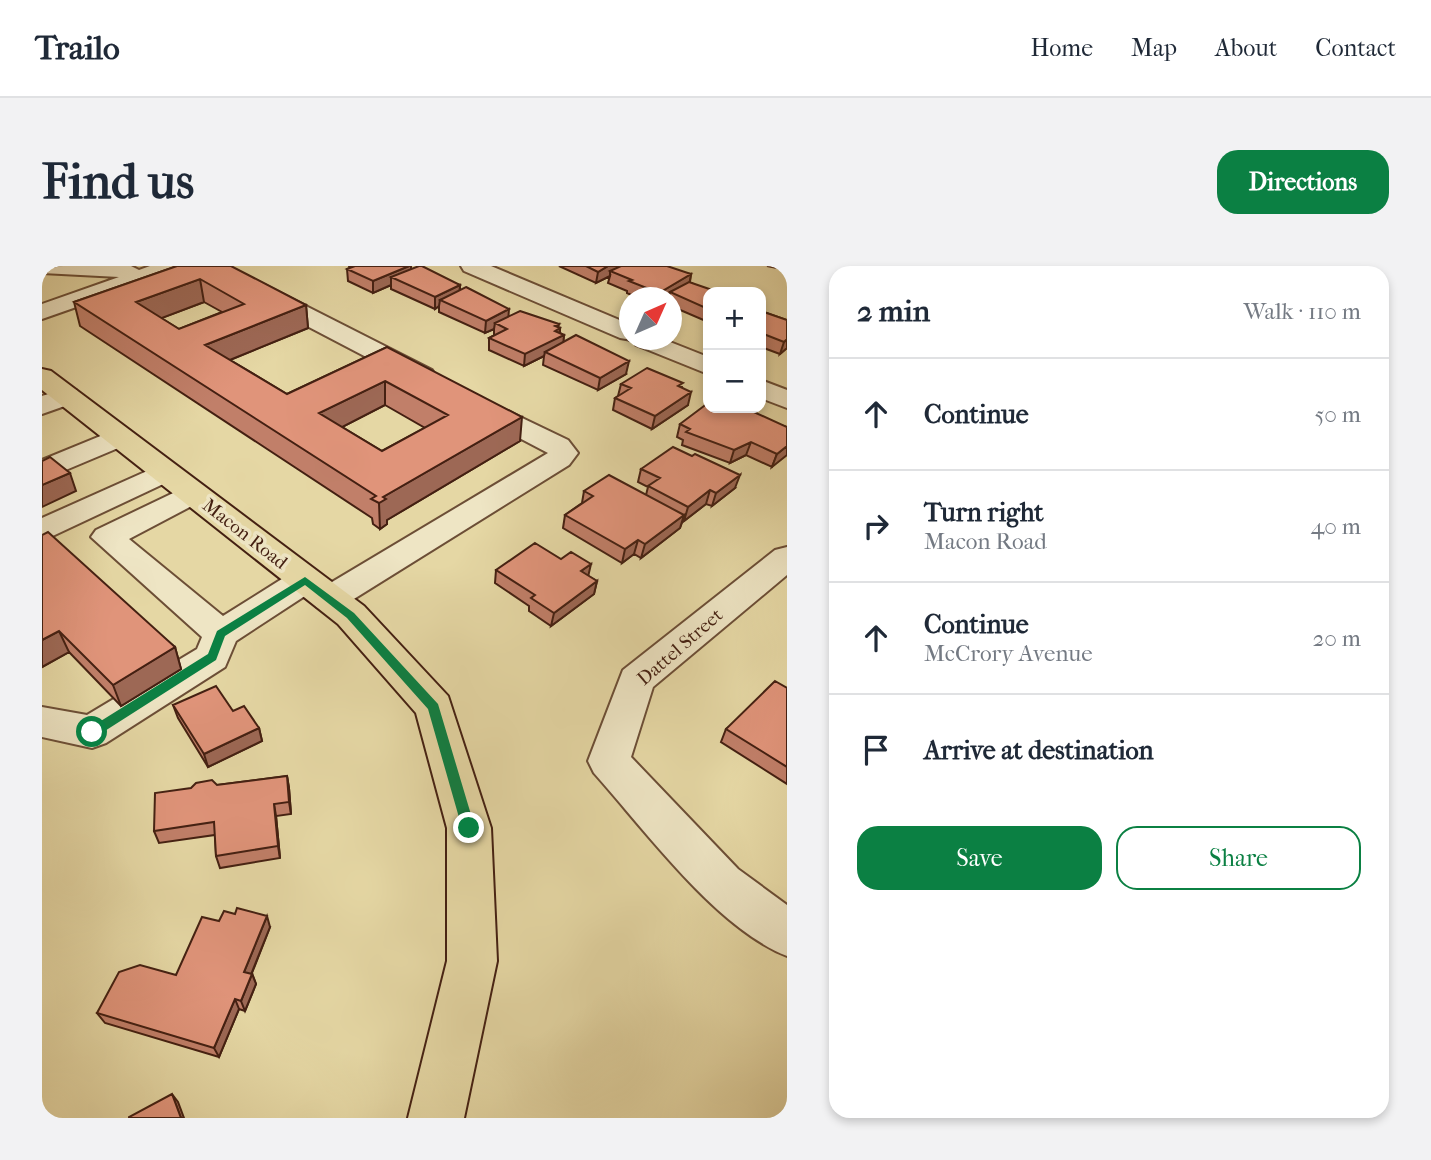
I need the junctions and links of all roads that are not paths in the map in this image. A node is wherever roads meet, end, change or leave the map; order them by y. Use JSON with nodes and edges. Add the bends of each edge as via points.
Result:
{"nodes":[{"id":1,"x":42,"y":266,"type":"edge"},
{"id":2,"x":171,"y":266,"type":"edge"},
{"id":3,"x":210,"y":266,"type":"edge"},
{"id":4,"x":471,"y":266,"type":"edge"},
{"id":5,"x":137,"y":278,"type":"junction"},
{"id":6,"x":42,"y":312,"type":"edge"},
{"id":7,"x":619,"y":329,"type":"edge"},
{"id":8,"x":669,"y":350,"type":"edge"},
{"id":9,"x":703,"y":364,"type":"edge"},
{"id":10,"x":766,"y":390,"type":"edge"},
{"id":11,"x":50,"y":393,"type":"edge"},
{"id":12,"x":787,"y":400,"type":"edge"},
{"id":13,"x":120,"y":437,"type":"junction"},
{"id":14,"x":48,"y":468,"type":"edge"},
{"id":15,"x":165,"y":472,"type":"junction"},
{"id":16,"x":192,"y":493,"type":"junction"},
{"id":17,"x":101,"y":503,"type":"junction"},
{"id":18,"x":42,"y":531,"type":"edge"},
{"id":19,"x":107,"y":537,"type":"junction"},
{"id":20,"x":42,"y":552,"type":"edge"},
{"id":21,"x":787,"y":558,"type":"edge"},
{"id":22,"x":317,"y":589,"type":"junction"},
{"id":23,"x":221,"y":634,"type":"junction"},
{"id":24,"x":42,"y":722,"type":"edge"},
{"id":25,"x":787,"y":933,"type":"edge"},
{"id":26,"x":436,"y":1118,"type":"edge"}],
"edges":[{"from":1,"to":5,"type":"street","via":[[118,268]]},
{"from":2,"to":5,"type":"street"},
{"from":3,"to":22,"type":"street","via":[[558,446],[563,453]]},
{"from":4,"to":7,"type":"street"},
{"from":5,"to":6,"type":"street"},
{"from":8,"to":9,"type":"street"},
{"from":10,"to":12,"type":"street"},
{"from":11,"to":13,"type":"main road","name":"Macon Road"},
{"from":13,"to":14,"type":"street"},
{"from":13,"to":15,"type":"main road","name":"Macon Road"},
{"from":14,"to":17,"type":"street"},
{"from":15,"to":16,"type":"main road","name":"Macon Road"},
{"from":15,"to":17,"type":"street"},
{"from":16,"to":19,"type":"street"},
{"from":16,"to":22,"type":"main road","name":"Macon Road"},
{"from":17,"to":18,"type":"street","via":[[61,510]]},
{"from":19,"to":20,"type":"street","via":[[79,534]]},
{"from":19,"to":23,"type":"street"},
{"from":21,"to":25,"type":"street","name":"Dattel Street","via":[[636,680],[609,761],[722,884]]},
{"from":22,"to":23,"type":"street"},
{"from":22,"to":26,"type":"main road","name":"Macon Road","via":[[351,615],[433,707],[469,828],[472,961]]},
{"from":23,"to":24,"type":"street","via":[[212,657],[92,732]]}]}
